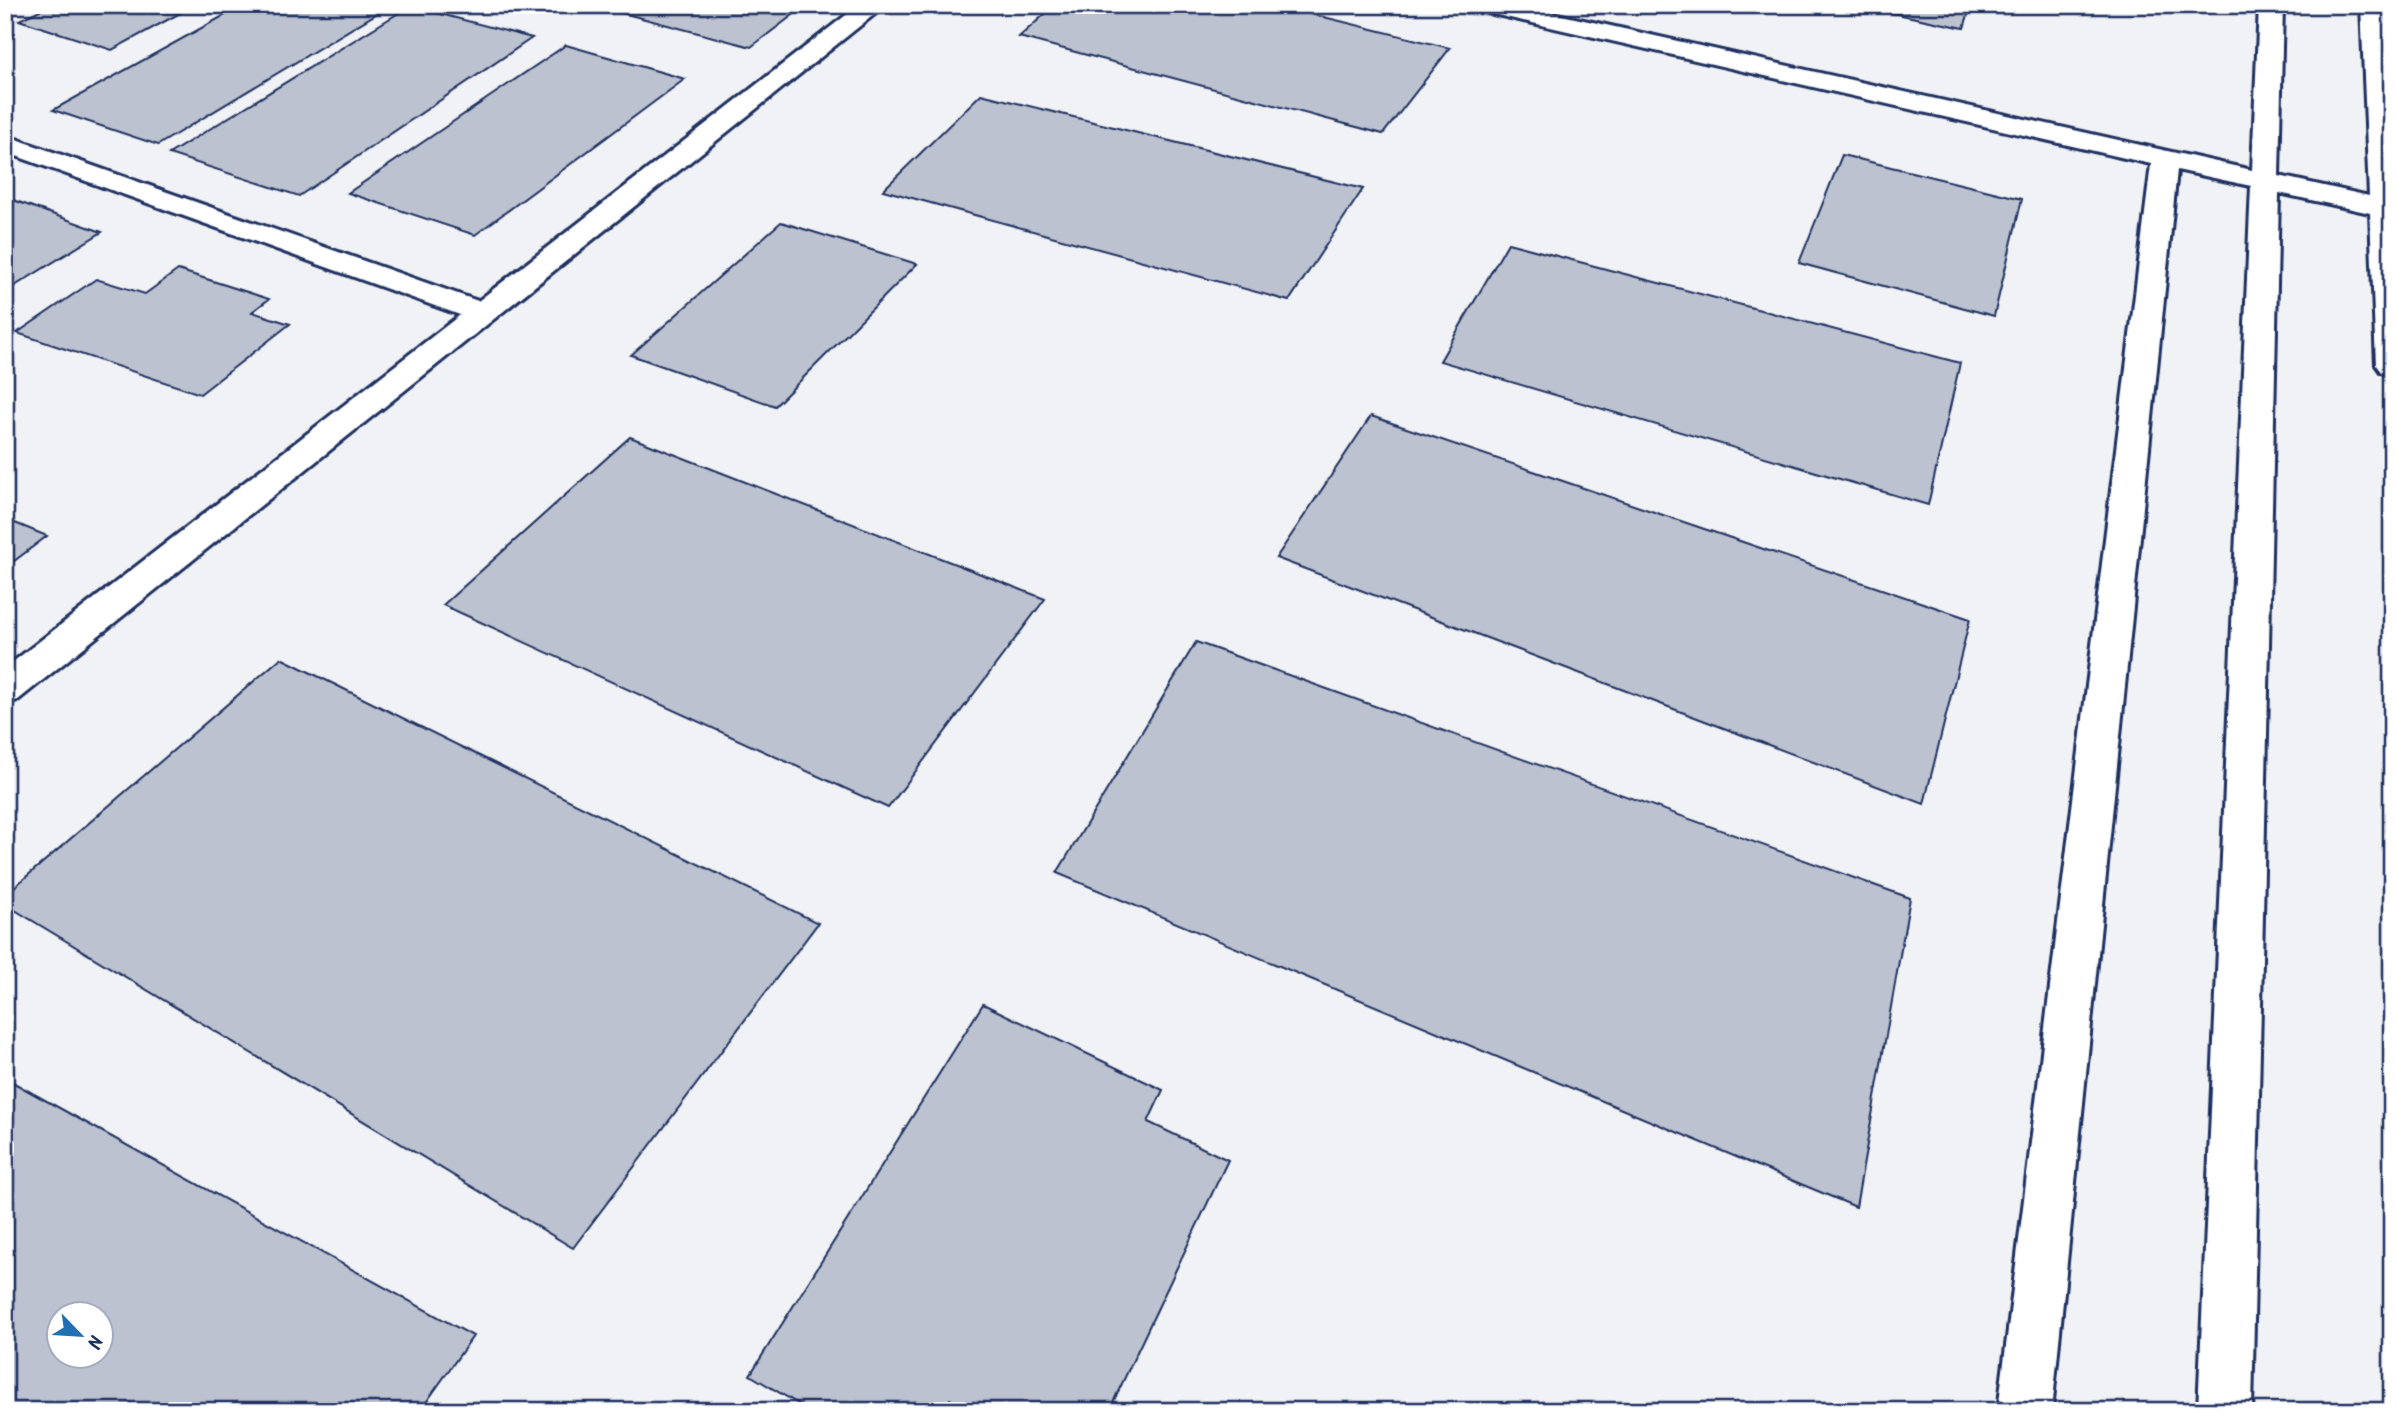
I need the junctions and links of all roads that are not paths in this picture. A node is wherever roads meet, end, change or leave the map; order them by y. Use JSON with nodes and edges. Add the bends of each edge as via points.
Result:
{"nodes":[{"id":1,"x":874,"y":5,"type":"edge"},
{"id":2,"x":1484,"y":5,"type":"edge"},
{"id":3,"x":2271,"y":5,"type":"edge"},
{"id":4,"x":2373,"y":5,"type":"edge"},
{"id":5,"x":5,"y":143,"type":"edge"},
{"id":6,"x":2165,"y":158,"type":"junction"},
{"id":7,"x":2265,"y":180,"type":"junction"},
{"id":8,"x":2387,"y":209,"type":"edge"},
{"id":9,"x":483,"y":313,"type":"junction"},
{"id":10,"x":2392,"y":365,"type":"edge"},
{"id":11,"x":5,"y":690,"type":"edge"},
{"id":12,"x":2025,"y":1411,"type":"edge"},
{"id":13,"x":2225,"y":1411,"type":"edge"}],
"edges":[{"from":1,"to":9,"type":"street"},
{"from":2,"to":6,"type":"street"},
{"from":3,"to":7,"type":"street"},
{"from":4,"to":8,"type":"street"},
{"from":5,"to":9,"type":"street"},
{"from":6,"to":7,"type":"street"},
{"from":6,"to":12,"type":"street"},
{"from":7,"to":8,"type":"street"},
{"from":7,"to":13,"type":"street"},
{"from":8,"to":10,"type":"street"},
{"from":9,"to":11,"type":"street"}]}
